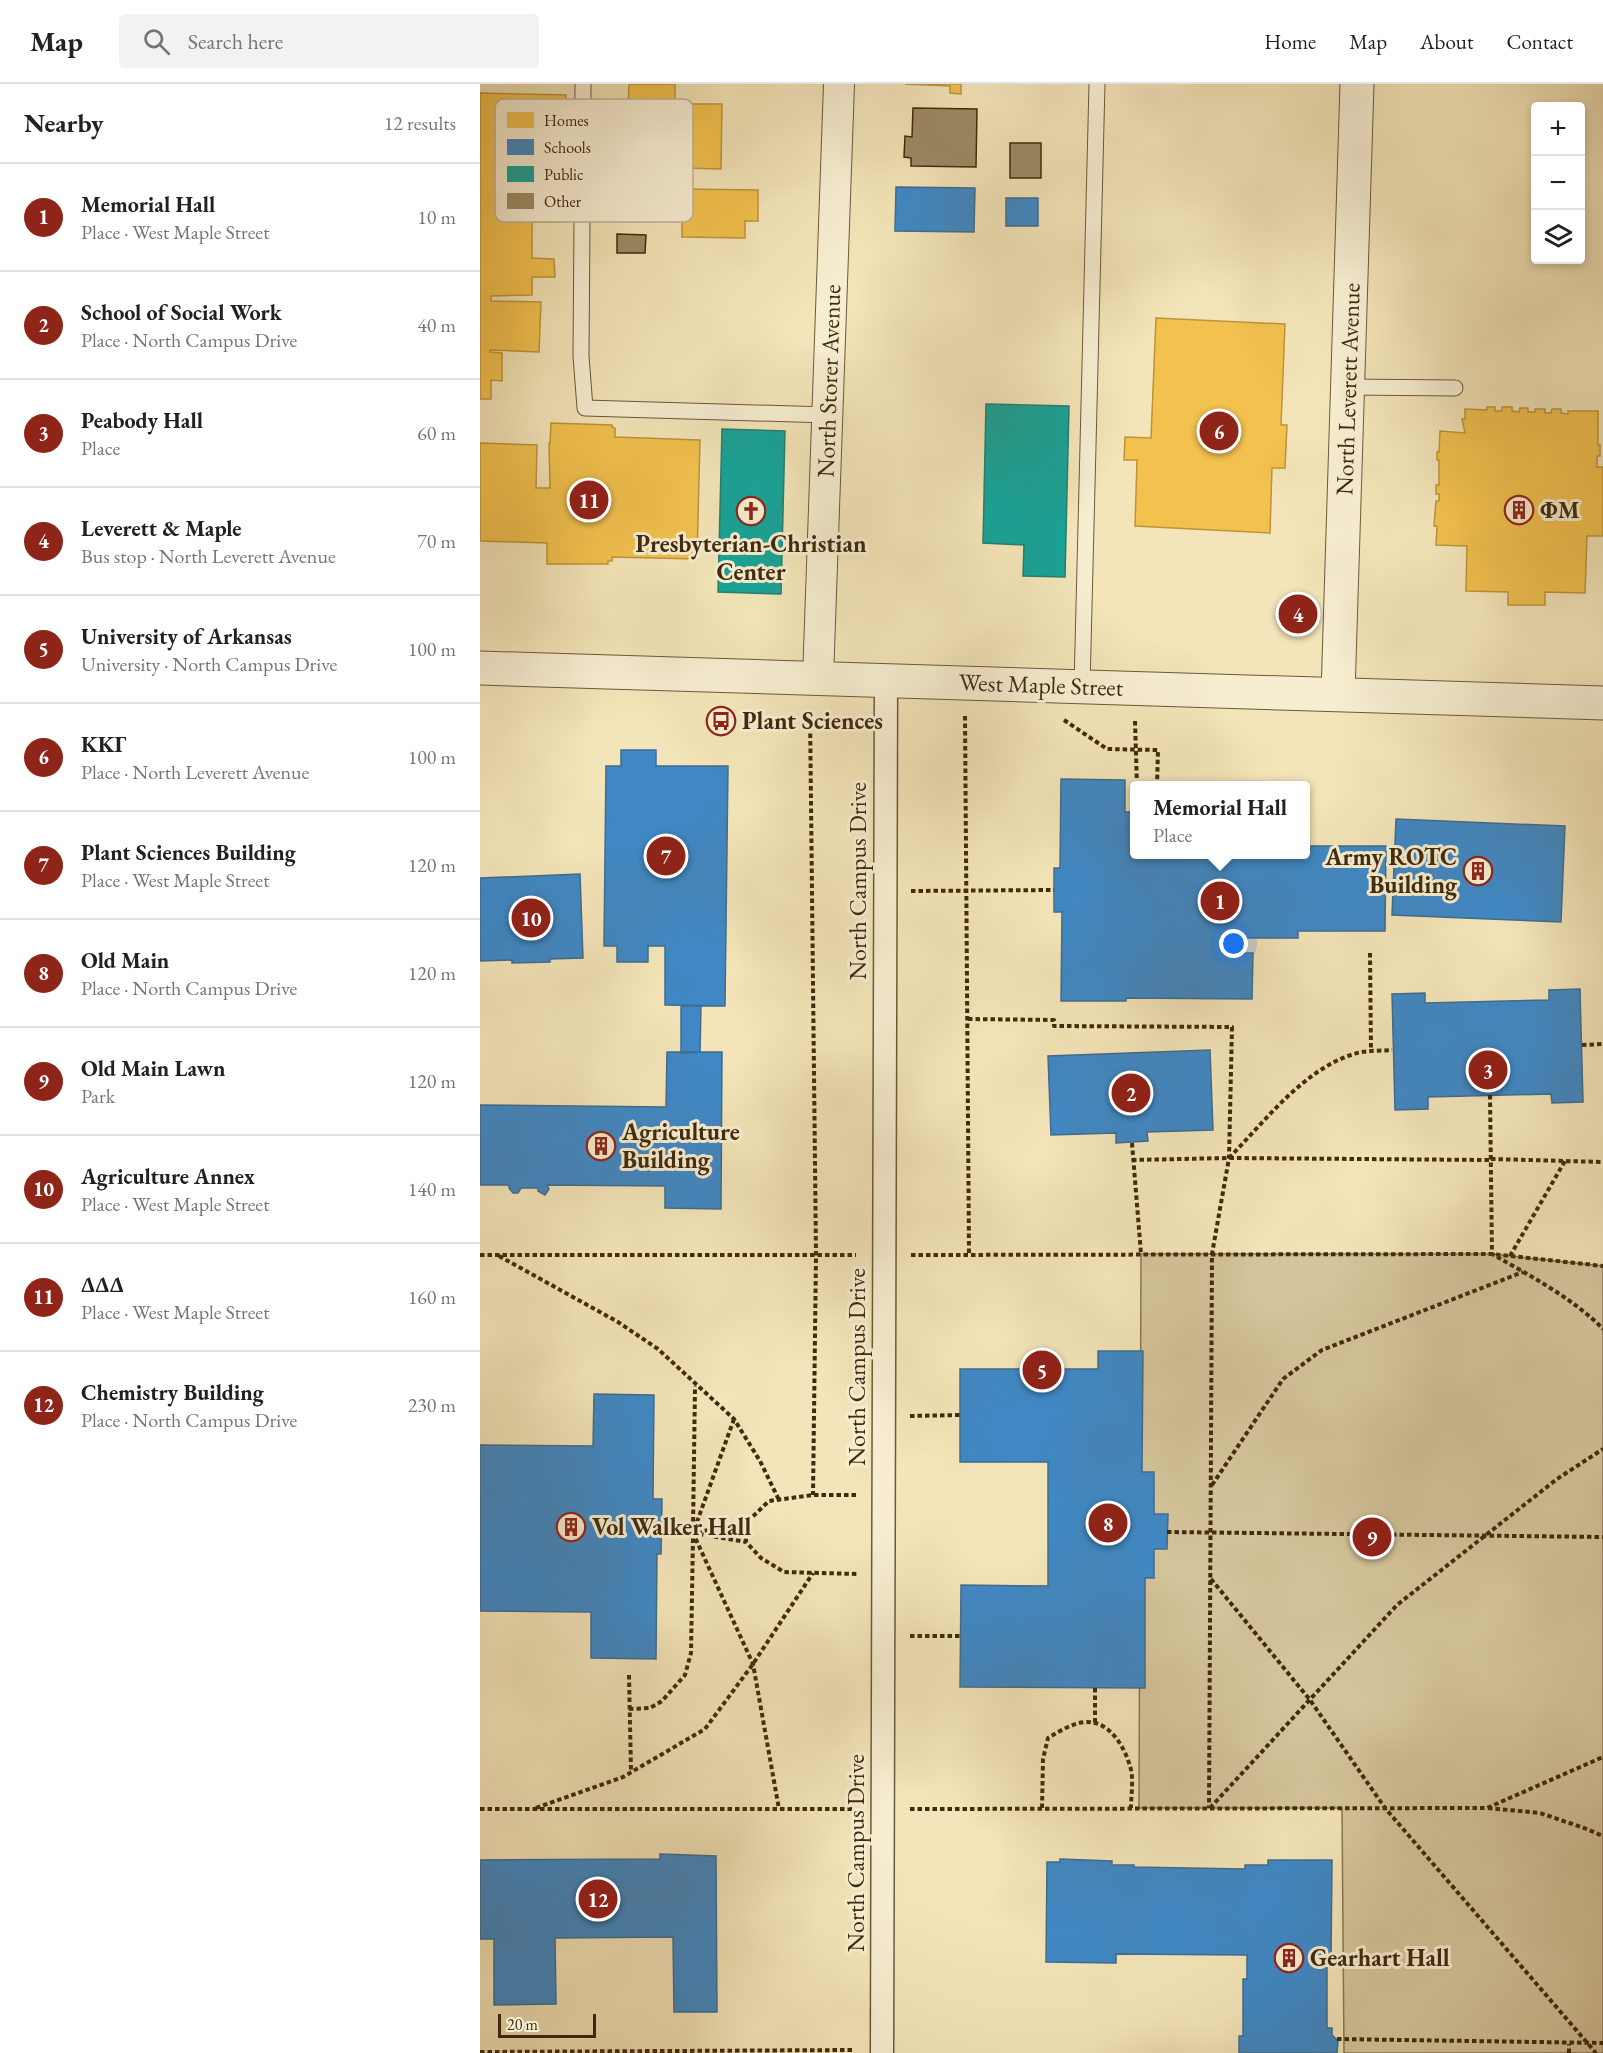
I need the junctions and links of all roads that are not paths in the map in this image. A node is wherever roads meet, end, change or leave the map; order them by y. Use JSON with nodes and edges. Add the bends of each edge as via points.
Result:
{"nodes":[{"id":1,"x":583,"y":84,"type":"edge"},
{"id":2,"x":839,"y":84,"type":"edge"},
{"id":3,"x":1097,"y":84,"type":"edge"},
{"id":4,"x":1357,"y":84,"type":"edge"},
{"id":5,"x":583,"y":99,"type":"edge"},
{"id":6,"x":582,"y":222,"type":"edge"},
{"id":7,"x":1348,"y":387,"type":"junction"},
{"id":8,"x":1455,"y":388,"type":"dead end"},
{"id":9,"x":828,"y":415,"type":"junction"},
{"id":10,"x":480,"y":668,"type":"edge"},
{"id":11,"x":818,"y":679,"type":"junction"},
{"id":12,"x":886,"y":681,"type":"junction"},
{"id":13,"x":1082,"y":687,"type":"junction"},
{"id":14,"x":1338,"y":694,"type":"junction"},
{"id":15,"x":1603,"y":703,"type":"edge"},
{"id":16,"x":882,"y":2051,"type":"edge"}],
"edges":[{"from":1,"to":5,"type":"lane"},
{"from":2,"to":9,"type":"street","name":"North Storer Avenue"},
{"from":3,"to":13,"type":"lane"},
{"from":4,"to":7,"type":"street","name":"North Leverett Avenue"},
{"from":6,"to":9,"type":"lane","via":[[581,356],[585,408]]},
{"from":7,"to":8,"type":"lane"},
{"from":7,"to":14,"type":"street","name":"North Leverett Avenue"},
{"from":9,"to":11,"type":"street","name":"North Storer Avenue"},
{"from":10,"to":11,"type":"street","name":"West Maple Street"},
{"from":11,"to":12,"type":"street","name":"West Maple Street"},
{"from":12,"to":13,"type":"street","name":"West Maple Street"},
{"from":12,"to":16,"type":"street","name":"North Campus Drive"},
{"from":13,"to":14,"type":"street","name":"West Maple Street"},
{"from":14,"to":15,"type":"street","name":"West Maple Street"}]}
